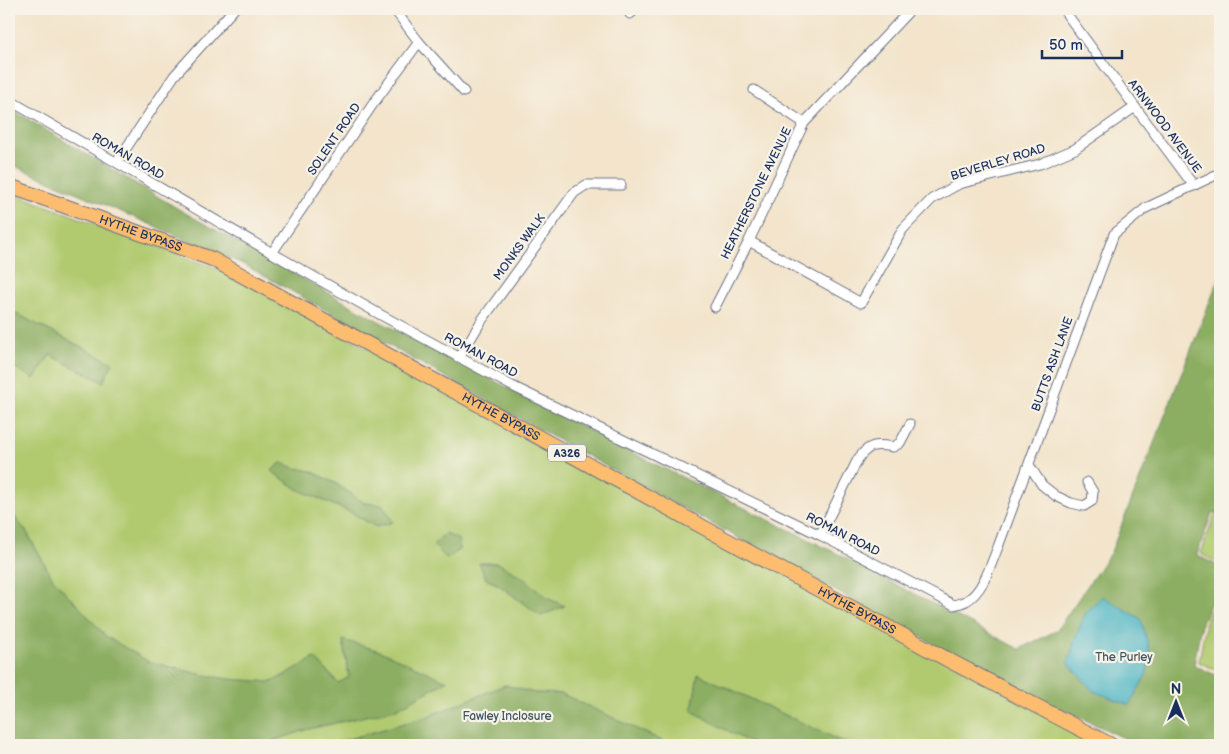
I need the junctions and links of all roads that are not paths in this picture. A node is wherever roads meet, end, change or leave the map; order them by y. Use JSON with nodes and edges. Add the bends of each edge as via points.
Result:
{"nodes":[{"id":1,"x":234,"y":9,"type":"edge"},
{"id":2,"x":394,"y":9,"type":"edge"},
{"id":3,"x":911,"y":9,"type":"edge"},
{"id":4,"x":1063,"y":9,"type":"edge"},
{"id":5,"x":419,"y":42,"type":"junction"},
{"id":6,"x":754,"y":90,"type":"dead end"},
{"id":7,"x":464,"y":92,"type":"dead end"},
{"id":8,"x":9,"y":100,"type":"edge"},
{"id":9,"x":1135,"y":108,"type":"junction"},
{"id":10,"x":804,"y":123,"type":"junction"},
{"id":11,"x":117,"y":162,"type":"junction"},
{"id":12,"x":1220,"y":173,"type":"edge"},
{"id":13,"x":621,"y":185,"type":"dead end"},
{"id":14,"x":9,"y":186,"type":"edge"},
{"id":15,"x":1194,"y":186,"type":"junction"},
{"id":16,"x":749,"y":241,"type":"junction"},
{"id":17,"x":272,"y":253,"type":"junction"},
{"id":18,"x":715,"y":307,"type":"dead end"},
{"id":19,"x":459,"y":358,"type":"junction"},
{"id":20,"x":910,"y":424,"type":"dead end"},
{"id":21,"x":1029,"y":464,"type":"junction"},
{"id":22,"x":1087,"y":482,"type":"dead end"},
{"id":23,"x":820,"y":536,"type":"junction"},
{"id":24,"x":954,"y":605,"type":"joint"},
{"id":25,"x":1112,"y":745,"type":"edge"}],
"edges":[{"from":1,"to":11,"type":"street","via":[[174,76]]},
{"from":2,"to":5,"type":"street"},
{"from":3,"to":10,"type":"street","name":"HEATHERSTONE AVENUE"},
{"from":4,"to":9,"type":"street","name":"ARNWOOD AVENUE"},
{"from":5,"to":7,"type":"street"},
{"from":5,"to":17,"type":"street","name":"SOLENT ROAD"},
{"from":6,"to":10,"type":"street"},
{"from":8,"to":11,"type":"street","name":"ROMAN ROAD"},
{"from":9,"to":15,"type":"street","name":"ARNWOOD AVENUE"},
{"from":9,"to":16,"type":"street","name":"BEVERLEY ROAD","via":[[1075,149],[1040,164],[959,184],[932,199],[903,229],[861,304]]},
{"from":10,"to":16,"type":"street","name":"HEATHERSTONE AVENUE"},
{"from":11,"to":17,"type":"street","name":"ROMAN ROAD"},
{"from":12,"to":15,"type":"street","name":"BUTTS ASH LANE"},
{"from":13,"to":19,"type":"street","name":"MONKS WALK","via":[[586,185],[574,193],[482,320]]},
{"from":14,"to":25,"type":"main road","name":"HYTHE BYPASS","number":"A326","via":[[212,259],[954,663]]},
{"from":15,"to":21,"type":"street","name":"BUTTS ASH LANE","via":[[1146,208],[1114,234]]},
{"from":16,"to":18,"type":"street","name":"HEATHERSTONE AVENUE"},
{"from":17,"to":19,"type":"street","name":"ROMAN ROAD"},
{"from":19,"to":23,"type":"street","name":"ROMAN ROAD"},
{"from":20,"to":23,"type":"street","via":[[900,443],[893,447],[874,445],[865,449]]},
{"from":21,"to":22,"type":"street","via":[[1042,485],[1071,503],[1084,506],[1092,501],[1093,492]]},
{"from":21,"to":24,"type":"street","name":"BUTTS ASH LANE","via":[[980,588],[965,602]]},
{"from":23,"to":24,"type":"street","name":"ROMAN ROAD"}]}
